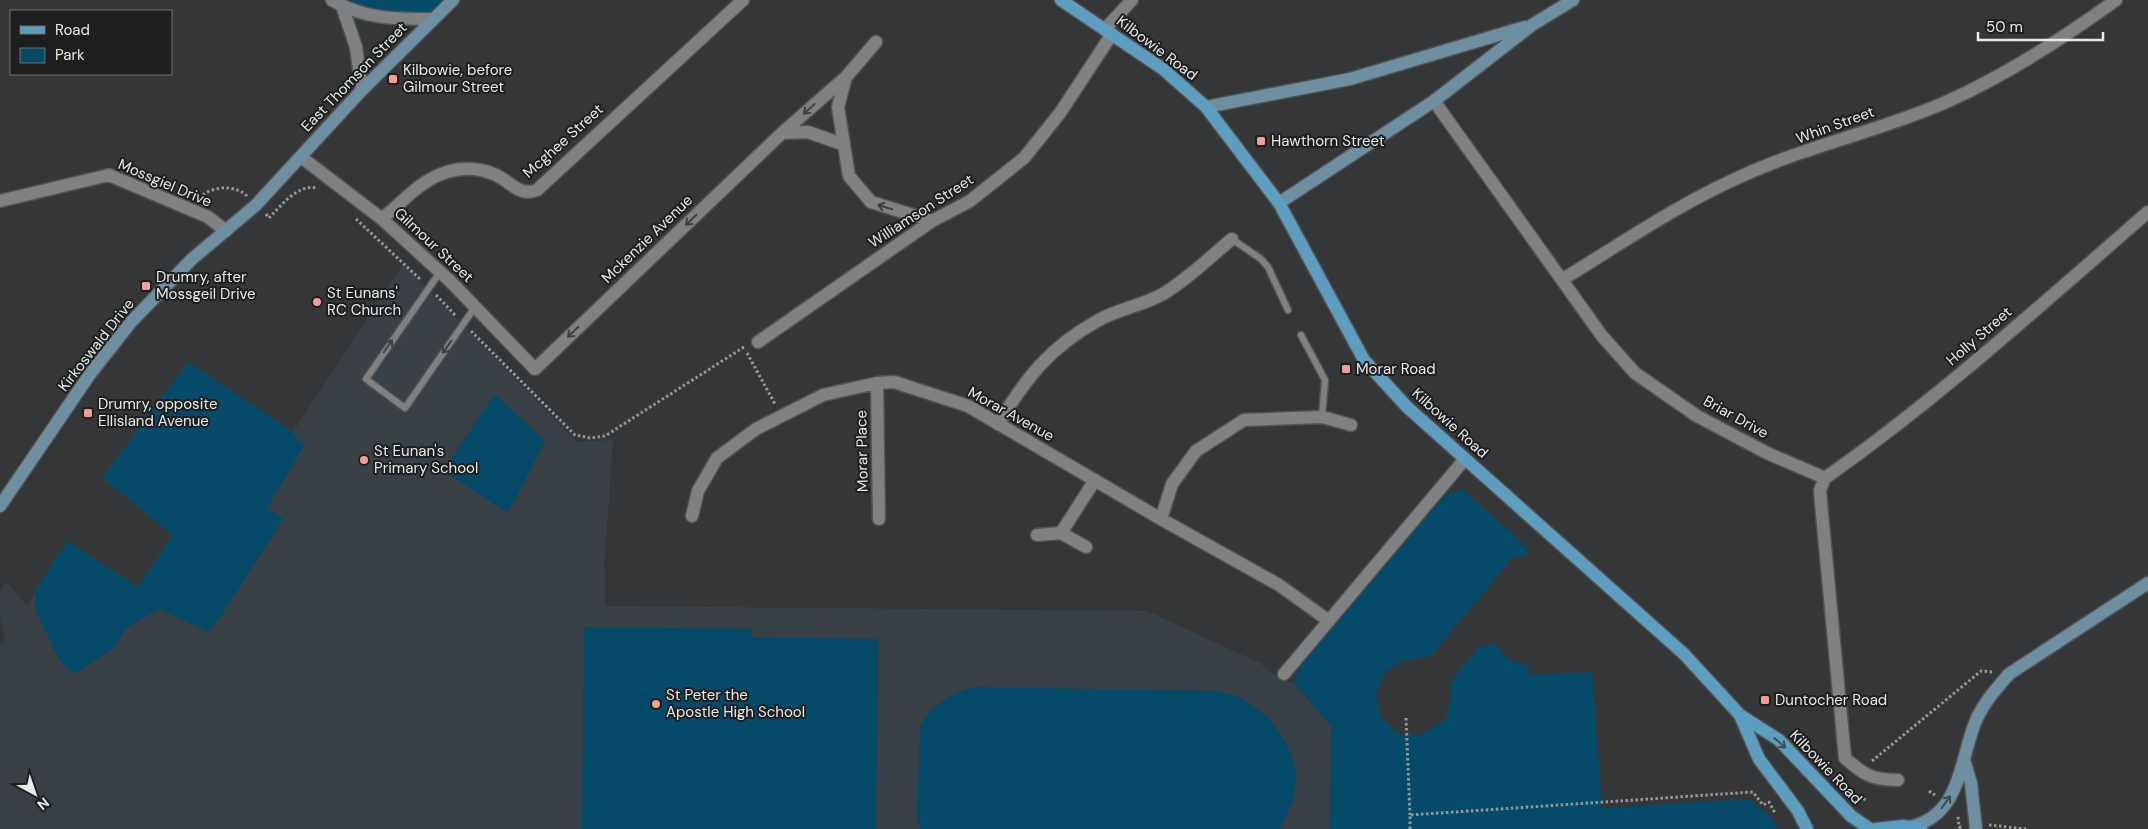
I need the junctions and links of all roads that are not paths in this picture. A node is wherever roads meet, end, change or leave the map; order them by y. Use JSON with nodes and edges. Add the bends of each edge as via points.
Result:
{"nodes":[{"id":1,"x":453,"y":0,"type":"edge"},
{"id":2,"x":743,"y":0,"type":"edge"},
{"id":3,"x":1061,"y":0,"type":"edge"},
{"id":4,"x":1132,"y":0,"type":"edge"},
{"id":5,"x":1573,"y":0,"type":"edge"},
{"id":6,"x":2116,"y":0,"type":"edge"},
{"id":7,"x":337,"y":3,"type":"edge"},
{"id":8,"x":431,"y":19,"type":"junction"},
{"id":9,"x":1532,"y":25,"type":"junction"},
{"id":10,"x":1109,"y":32,"type":"junction"},
{"id":11,"x":876,"y":42,"type":"dead end"},
{"id":12,"x":846,"y":77,"type":"junction"},
{"id":13,"x":362,"y":90,"type":"junction"},
{"id":14,"x":1434,"y":101,"type":"junction"},
{"id":15,"x":1206,"y":107,"type":"junction"},
{"id":16,"x":782,"y":133,"type":"junction"},
{"id":17,"x":842,"y":144,"type":"junction"},
{"id":18,"x":301,"y":157,"type":"junction"},
{"id":19,"x":0,"y":201,"type":"edge"},
{"id":20,"x":1278,"y":203,"type":"junction"},
{"id":21,"x":2148,"y":212,"type":"edge"},
{"id":22,"x":382,"y":219,"type":"junction"},
{"id":23,"x":932,"y":221,"type":"junction"},
{"id":24,"x":226,"y":231,"type":"junction"},
{"id":25,"x":1232,"y":239,"type":"joint"},
{"id":26,"x":440,"y":272,"type":"junction"},
{"id":27,"x":1563,"y":280,"type":"junction"},
{"id":28,"x":475,"y":307,"type":"junction"},
{"id":29,"x":1288,"y":310,"type":"dead end"},
{"id":30,"x":1301,"y":335,"type":"dead end"},
{"id":31,"x":758,"y":342,"type":"dead end"},
{"id":32,"x":535,"y":369,"type":"joint"},
{"id":33,"x":877,"y":382,"type":"junction"},
{"id":34,"x":1322,"y":417,"type":"junction"},
{"id":35,"x":998,"y":424,"type":"junction"},
{"id":36,"x":1352,"y":425,"type":"dead end"},
{"id":37,"x":1465,"y":459,"type":"junction"},
{"id":38,"x":1825,"y":478,"type":"junction"},
{"id":39,"x":1095,"y":480,"type":"junction"},
{"id":40,"x":0,"y":505,"type":"edge"},
{"id":41,"x":692,"y":516,"type":"dead end"},
{"id":42,"x":879,"y":519,"type":"dead end"},
{"id":43,"x":1161,"y":520,"type":"junction"},
{"id":44,"x":1061,"y":533,"type":"junction"},
{"id":45,"x":1037,"y":535,"type":"dead end"},
{"id":46,"x":1086,"y":547,"type":"dead end"},
{"id":47,"x":2148,"y":583,"type":"edge"},
{"id":48,"x":1329,"y":621,"type":"junction"},
{"id":49,"x":1284,"y":674,"type":"dead end"},
{"id":50,"x":1740,"y":715,"type":"junction"},
{"id":51,"x":1965,"y":763,"type":"junction"},
{"id":52,"x":1898,"y":780,"type":"dead end"},
{"id":53,"x":1917,"y":828,"type":"edge"},
{"id":54,"x":1807,"y":829,"type":"edge"},
{"id":55,"x":1870,"y":829,"type":"edge"},
{"id":56,"x":1876,"y":829,"type":"edge"},
{"id":57,"x":1976,"y":829,"type":"edge"}],
"edges":[{"from":1,"to":8,"type":"street","name":"East Thomson Street"},
{"from":2,"to":22,"type":"street","name":"Mcghee Street","via":[[537,190],[521,191],[485,171],[447,172],[424,183]]},
{"from":3,"to":10,"type":"main road","name":"Kilbowie Road"},
{"from":4,"to":10,"type":"street","name":"Williamson Street"},
{"from":5,"to":9,"type":"street"},
{"from":6,"to":27,"type":"street","name":"Whin Street","via":[[2065,37],[1989,82],[1942,104],[1744,175],[1658,220]]},
{"from":7,"to":8,"type":"street","via":[[380,18]]},
{"from":7,"to":13,"type":"street","via":[[356,47]]},
{"from":8,"to":13,"type":"street","name":"East Thomson Street"},
{"from":9,"to":14,"type":"street"},
{"from":9,"to":15,"type":"street","via":[[1350,79]]},
{"from":10,"to":15,"type":"main road","name":"Kilbowie Road","via":[[1163,69]]},
{"from":10,"to":23,"type":"street","name":"Williamson Street","via":[[1060,113],[1024,158],[970,201]]},
{"from":11,"to":12,"type":"street","name":"Mckenzie Avenue"},
{"from":12,"to":16,"type":"street","name":"Mckenzie Avenue","one_way":true},
{"from":12,"to":17,"type":"street","name":"Mckenzie Avenue","via":[[838,107]]},
{"from":13,"to":18,"type":"street","name":"East Thomson Street"},
{"from":14,"to":20,"type":"street"},
{"from":14,"to":27,"type":"street","name":"Briar Drive"},
{"from":15,"to":20,"type":"main road","name":"Kilbowie Road"},
{"from":16,"to":17,"type":"street","via":[[808,132]]},
{"from":16,"to":32,"type":"street","name":"Mckenzie Avenue","one_way":true},
{"from":23,"to":17,"type":"street","name":"Mckenzie Avenue","one_way":true,"via":[[871,202],[849,176]]},
{"from":18,"to":22,"type":"street","name":"Gilmour Street"},
{"from":18,"to":24,"type":"street","name":"Kirkoswald Drive","via":[[256,205]]},
{"from":19,"to":24,"type":"street","name":"Mossgiel Drive","via":[[109,175],[208,217]]},
{"from":20,"to":37,"type":"main road","name":"Kilbowie Road","via":[[1364,360],[1407,407]]},
{"from":21,"to":38,"type":"street","name":"Holly Street","via":[[1964,371]]},
{"from":22,"to":26,"type":"street","name":"Gilmour Street"},
{"from":23,"to":31,"type":"street","name":"Williamson Street"},
{"from":24,"to":40,"type":"street","name":"Kirkoswald Drive","via":[[192,259],[131,322],[90,374]]},
{"from":25,"to":29,"type":"lane","via":[[1268,267]]},
{"from":25,"to":35,"type":"street","via":[[1165,293],[1145,304],[1098,320],[1044,358],[1018,390]]},
{"from":26,"to":28,"type":"street","name":"Gilmour Street"},
{"from":28,"to":26,"type":"lane","one_way":true,"via":[[405,408],[366,379]]},
{"from":27,"to":38,"type":"street","name":"Briar Drive","via":[[1602,336],[1635,372],[1697,416],[1767,453]]},
{"from":28,"to":32,"type":"street","name":"Gilmour Street"},
{"from":30,"to":34,"type":"lane","via":[[1325,380]]},
{"from":33,"to":35,"type":"street","name":"Morar Avenue","via":[[894,382],[968,406]]},
{"from":33,"to":41,"type":"street","name":"Morar Avenue","via":[[824,395],[756,429],[718,458],[698,491]]},
{"from":33,"to":42,"type":"street","name":"Morar Place"},
{"from":34,"to":36,"type":"street"},
{"from":34,"to":43,"type":"street","via":[[1244,420],[1196,451],[1172,484]]},
{"from":35,"to":39,"type":"street","name":"Morar Avenue"},
{"from":37,"to":48,"type":"street"},
{"from":37,"to":50,"type":"main road","name":"Kilbowie Road","via":[[1684,654]]},
{"from":38,"to":52,"type":"street","via":[[1820,490],[1845,758],[1873,778]]},
{"from":39,"to":43,"type":"street","name":"Morar Avenue"},
{"from":39,"to":44,"type":"street"},
{"from":43,"to":48,"type":"street","name":"Morar Avenue","via":[[1279,585]]},
{"from":44,"to":45,"type":"street"},
{"from":44,"to":46,"type":"street"},
{"from":47,"to":51,"type":"street","via":[[2009,674],[1977,718]]},
{"from":48,"to":49,"type":"street"},
{"from":50,"to":54,"type":"main road","via":[[1759,759],[1798,811]]},
{"from":50,"to":55,"type":"main road","name":"Kilbowie Road","one_way":true,"via":[[1779,740],[1851,816]]},
{"from":53,"to":51,"type":"street","one_way":true,"via":[[1940,810]]},
{"from":51,"to":57,"type":"street","via":[[1971,783]]},
{"from":53,"to":56,"type":"main road"}]}
